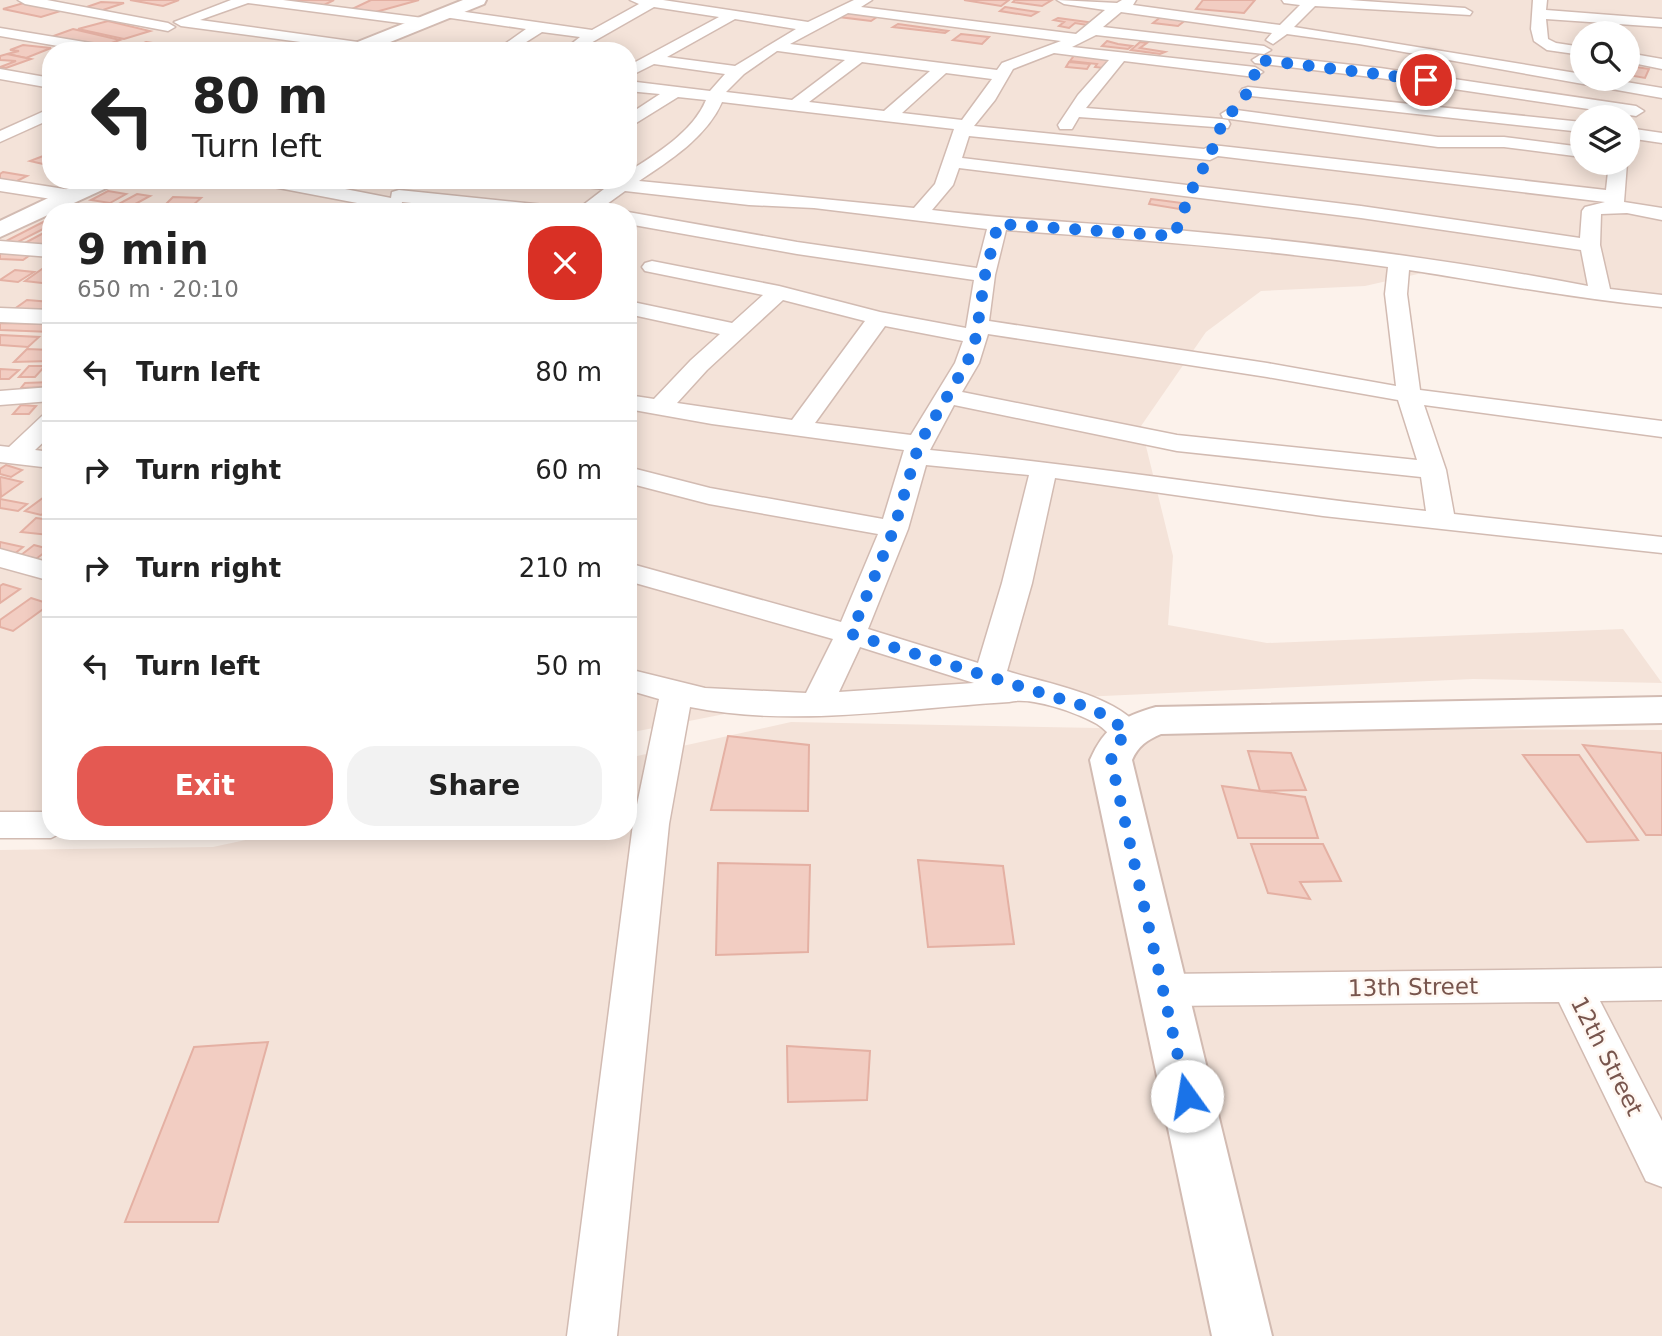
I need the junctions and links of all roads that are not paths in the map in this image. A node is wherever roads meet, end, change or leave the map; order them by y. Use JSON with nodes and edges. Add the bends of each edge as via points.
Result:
{"nodes":[{"id":1,"x":25,"y":0,"type":"edge"},
{"id":2,"x":244,"y":0,"type":"edge"},
{"id":3,"x":251,"y":0,"type":"edge"},
{"id":4,"x":478,"y":0,"type":"edge"},
{"id":5,"x":865,"y":0,"type":"edge"},
{"id":6,"x":1064,"y":0,"type":"edge"},
{"id":7,"x":1195,"y":0,"type":"edge"},
{"id":8,"x":1287,"y":0,"type":"edge"},
{"id":9,"x":1341,"y":1,"type":"edge"},
{"id":10,"x":654,"y":2,"type":"edge"},
{"id":11,"x":1310,"y":3,"type":"junction"},
{"id":12,"x":1126,"y":4,"type":"edge"},
{"id":13,"x":1402,"y":4,"type":"edge"},
{"id":14,"x":1609,"y":4,"type":"dead end"},
{"id":15,"x":765,"y":5,"type":"dead end"},
{"id":16,"x":845,"y":9,"type":"junction"},
{"id":17,"x":1662,"y":10,"type":"edge"},
{"id":18,"x":1465,"y":12,"type":"edge"},
{"id":19,"x":444,"y":13,"type":"junction"},
{"id":20,"x":1540,"y":14,"type":"edge"},
{"id":21,"x":1179,"y":15,"type":"junction"},
{"id":22,"x":736,"y":16,"type":"junction"},
{"id":23,"x":423,"y":22,"type":"junction"},
{"id":24,"x":1662,"y":23,"type":"edge"},
{"id":25,"x":174,"y":24,"type":"junction"},
{"id":26,"x":538,"y":27,"type":"junction"},
{"id":27,"x":811,"y":27,"type":"junction"},
{"id":28,"x":1283,"y":29,"type":"junction"},
{"id":29,"x":1558,"y":31,"type":"dead end"},
{"id":30,"x":0,"y":32,"type":"edge"},
{"id":31,"x":1086,"y":34,"type":"junction"},
{"id":32,"x":279,"y":35,"type":"junction"},
{"id":33,"x":595,"y":35,"type":"junction"},
{"id":34,"x":1359,"y":40,"type":"junction"},
{"id":35,"x":61,"y":42,"type":"edge"},
{"id":36,"x":127,"y":42,"type":"edge"},
{"id":37,"x":264,"y":42,"type":"edge"},
{"id":38,"x":320,"y":42,"type":"edge"},
{"id":39,"x":371,"y":42,"type":"edge"},
{"id":40,"x":516,"y":42,"type":"edge"},
{"id":41,"x":582,"y":42,"type":"edge"},
{"id":42,"x":778,"y":47,"type":"junction"},
{"id":43,"x":1055,"y":49,"type":"junction"},
{"id":44,"x":1570,"y":49,"type":"edge"},
{"id":45,"x":859,"y":57,"type":"junction"},
{"id":46,"x":1119,"y":58,"type":"junction"},
{"id":47,"x":649,"y":59,"type":"junction"},
{"id":48,"x":1640,"y":60,"type":"edge"},
{"id":49,"x":1260,"y":61,"type":"junction"},
{"id":50,"x":1662,"y":64,"type":"edge"},
{"id":51,"x":637,"y":66,"type":"edge"},
{"id":52,"x":942,"y":68,"type":"junction"},
{"id":53,"x":738,"y":71,"type":"junction"},
{"id":54,"x":0,"y":74,"type":"edge"},
{"id":55,"x":1001,"y":75,"type":"junction"},
{"id":56,"x":42,"y":81,"type":"edge"},
{"id":57,"x":42,"y":83,"type":"edge"},
{"id":58,"x":637,"y":87,"type":"edge"},
{"id":59,"x":674,"y":92,"type":"junction"},
{"id":60,"x":1248,"y":92,"type":"junction"},
{"id":61,"x":1662,"y":93,"type":"edge"},
{"id":62,"x":11,"y":94,"type":"dead end"},
{"id":63,"x":713,"y":97,"type":"junction"},
{"id":64,"x":1079,"y":105,"type":"junction"},
{"id":65,"x":794,"y":106,"type":"junction"},
{"id":66,"x":1396,"y":107,"type":"junction"},
{"id":67,"x":1648,"y":113,"type":"dead end"},
{"id":68,"x":888,"y":116,"type":"junction"},
{"id":69,"x":42,"y":117,"type":"edge"},
{"id":70,"x":637,"y":117,"type":"edge"},
{"id":71,"x":1227,"y":117,"type":"junction"},
{"id":72,"x":1570,"y":126,"type":"edge"},
{"id":73,"x":963,"y":128,"type":"junction"},
{"id":74,"x":1385,"y":135,"type":"junction"},
{"id":75,"x":1640,"y":135,"type":"edge"},
{"id":76,"x":0,"y":137,"type":"edge"},
{"id":77,"x":1662,"y":138,"type":"edge"},
{"id":78,"x":1056,"y":141,"type":"junction"},
{"id":79,"x":650,"y":146,"type":"dead end"},
{"id":80,"x":671,"y":148,"type":"junction"},
{"id":81,"x":1570,"y":150,"type":"edge"},
{"id":82,"x":953,"y":162,"type":"junction"},
{"id":83,"x":1203,"y":168,"type":"junction"},
{"id":84,"x":637,"y":173,"type":"edge"},
{"id":85,"x":1617,"y":175,"type":"edge"},
{"id":86,"x":1485,"y":181,"type":"junction"},
{"id":87,"x":637,"y":184,"type":"edge"},
{"id":88,"x":0,"y":185,"type":"edge"},
{"id":89,"x":87,"y":189,"type":"edge"},
{"id":90,"x":333,"y":189,"type":"edge"},
{"id":91,"x":616,"y":189,"type":"edge"},
{"id":92,"x":71,"y":197,"type":"junction"},
{"id":93,"x":398,"y":198,"type":"edge"},
{"id":94,"x":748,"y":199,"type":"junction"},
{"id":95,"x":1614,"y":202,"type":"junction"},
{"id":96,"x":58,"y":203,"type":"edge"},
{"id":97,"x":454,"y":203,"type":"edge"},
{"id":98,"x":599,"y":203,"type":"edge"},
{"id":99,"x":42,"y":210,"type":"edge"},
{"id":100,"x":919,"y":214,"type":"junction"},
{"id":101,"x":1662,"y":214,"type":"edge"},
{"id":102,"x":637,"y":220,"type":"edge"},
{"id":103,"x":998,"y":224,"type":"junction"},
{"id":104,"x":1483,"y":229,"type":"junction"},
{"id":105,"x":0,"y":230,"type":"edge"},
{"id":106,"x":702,"y":231,"type":"junction"},
{"id":107,"x":1174,"y":236,"type":"junction"},
{"id":108,"x":1533,"y":236,"type":"junction"},
{"id":109,"x":1590,"y":245,"type":"junction"},
{"id":110,"x":0,"y":247,"type":"edge"},
{"id":111,"x":42,"y":250,"type":"edge"},
{"id":112,"x":845,"y":255,"type":"junction"},
{"id":113,"x":1399,"y":262,"type":"junction"},
{"id":114,"x":985,"y":275,"type":"junction"},
{"id":115,"x":1533,"y":282,"type":"junction"},
{"id":116,"x":790,"y":295,"type":"junction"},
{"id":117,"x":1600,"y":295,"type":"junction"},
{"id":118,"x":1662,"y":301,"type":"edge"},
{"id":119,"x":637,"y":309,"type":"edge"},
{"id":120,"x":0,"y":315,"type":"edge"},
{"id":121,"x":42,"y":317,"type":"edge"},
{"id":122,"x":879,"y":318,"type":"junction"},
{"id":123,"x":735,"y":330,"type":"junction"},
{"id":124,"x":977,"y":331,"type":"junction"},
{"id":125,"x":42,"y":395,"type":"edge"},
{"id":126,"x":947,"y":396,"type":"junction"},
{"id":127,"x":1409,"y":396,"type":"junction"},
{"id":128,"x":0,"y":398,"type":"edge"},
{"id":129,"x":637,"y":404,"type":"edge"},
{"id":130,"x":660,"y":408,"type":"junction"},
{"id":131,"x":42,"y":428,"type":"edge"},
{"id":132,"x":799,"y":428,"type":"junction"},
{"id":133,"x":1662,"y":429,"type":"edge"},
{"id":134,"x":917,"y":450,"type":"junction"},
{"id":135,"x":8,"y":455,"type":"edge"},
{"id":136,"x":42,"y":459,"type":"edge"},
{"id":137,"x":1044,"y":469,"type":"junction"},
{"id":138,"x":1433,"y":470,"type":"junction"},
{"id":139,"x":637,"y":477,"type":"edge"},
{"id":140,"x":1441,"y":521,"type":"junction"},
{"id":141,"x":894,"y":529,"type":"junction"},
{"id":142,"x":1662,"y":545,"type":"edge"},
{"id":143,"x":0,"y":558,"type":"edge"},
{"id":144,"x":42,"y":570,"type":"edge"},
{"id":145,"x":637,"y":575,"type":"edge"},
{"id":146,"x":851,"y":634,"type":"junction"},
{"id":147,"x":989,"y":678,"type":"junction"},
{"id":148,"x":637,"y":682,"type":"edge"},
{"id":149,"x":1024,"y":690,"type":"junction"},
{"id":150,"x":676,"y":694,"type":"junction"},
{"id":151,"x":818,"y":702,"type":"junction"},
{"id":152,"x":1662,"y":710,"type":"edge"},
{"id":153,"x":1127,"y":733,"type":"junction"},
{"id":154,"x":640,"y":824,"type":"edge"},
{"id":155,"x":0,"y":825,"type":"edge"},
{"id":156,"x":42,"y":825,"type":"edge"},
{"id":157,"x":1662,"y":984,"type":"edge"},
{"id":158,"x":1571,"y":985,"type":"junction"},
{"id":159,"x":1163,"y":990,"type":"junction"},
{"id":160,"x":1662,"y":1166,"type":"edge"},
{"id":161,"x":592,"y":1336,"type":"edge"},
{"id":162,"x":1242,"y":1336,"type":"edge"}],
"edges":[{"from":1,"to":25,"type":"street"},
{"from":2,"to":25,"type":"street"},
{"from":3,"to":23,"type":"street"},
{"from":4,"to":19,"type":"street"},
{"from":5,"to":16,"type":"street"},
{"from":6,"to":12,"type":"street"},
{"from":7,"to":21,"type":"street"},
{"from":8,"to":11,"type":"street"},
{"from":9,"to":11,"type":"street"},
{"from":9,"to":13,"type":"street"},
{"from":10,"to":22,"type":"street"},
{"from":10,"to":33,"type":"street"},
{"from":11,"to":28,"type":"street"},
{"from":12,"to":21,"type":"street"},
{"from":12,"to":31,"type":"street"},
{"from":13,"to":18,"type":"street"},
{"from":13,"to":34,"type":"street"},
{"from":14,"to":17,"type":"street"},
{"from":15,"to":22,"type":"street"},
{"from":16,"to":27,"type":"street"},
{"from":16,"to":31,"type":"street"},
{"from":19,"to":23,"type":"street"},
{"from":19,"to":26,"type":"street"},
{"from":20,"to":24,"type":"street"},
{"from":20,"to":29,"type":"street"},
{"from":20,"to":44,"type":"street","via":[[1541,41]]},
{"from":21,"to":28,"type":"street"},
{"from":22,"to":27,"type":"street"},
{"from":22,"to":47,"type":"street"},
{"from":23,"to":39,"type":"street"},
{"from":25,"to":32,"type":"street"},
{"from":25,"to":36,"type":"street"},
{"from":26,"to":33,"type":"street"},
{"from":26,"to":40,"type":"street"},
{"from":27,"to":42,"type":"street"},
{"from":28,"to":34,"type":"street"},
{"from":28,"to":49,"type":"street"},
{"from":30,"to":35,"type":"street"},
{"from":31,"to":43,"type":"street"},
{"from":31,"to":49,"type":"street"},
{"from":32,"to":37,"type":"street"},
{"from":32,"to":38,"type":"street"},
{"from":33,"to":41,"type":"street"},
{"from":34,"to":61,"type":"street","via":[[1447,49]]},
{"from":42,"to":45,"type":"street"},
{"from":42,"to":53,"type":"street"},
{"from":43,"to":46,"type":"street"},
{"from":43,"to":55,"type":"street","via":[[1015,62]]},
{"from":45,"to":52,"type":"street"},
{"from":45,"to":65,"type":"street"},
{"from":46,"to":49,"type":"street"},
{"from":46,"to":64,"type":"street"},
{"from":47,"to":51,"type":"street"},
{"from":47,"to":53,"type":"street"},
{"from":48,"to":50,"type":"street"},
{"from":49,"to":60,"type":"street"},
{"from":49,"to":67,"type":"street"},
{"from":52,"to":55,"type":"street"},
{"from":52,"to":68,"type":"street"},
{"from":53,"to":63,"type":"street"},
{"from":54,"to":56,"type":"street"},
{"from":55,"to":73,"type":"street"},
{"from":57,"to":62,"type":"street"},
{"from":58,"to":59,"type":"street"},
{"from":59,"to":63,"type":"street"},
{"from":59,"to":70,"type":"street"},
{"from":60,"to":66,"type":"street"},
{"from":60,"to":71,"type":"street"},
{"from":63,"to":65,"type":"street"},
{"from":63,"to":80,"type":"street","via":[[710,108],[685,139]]},
{"from":64,"to":71,"type":"street"},
{"from":64,"to":78,"type":"street"},
{"from":65,"to":68,"type":"street"},
{"from":66,"to":72,"type":"street"},
{"from":66,"to":74,"type":"street"},
{"from":68,"to":73,"type":"street"},
{"from":69,"to":76,"type":"street"},
{"from":71,"to":74,"type":"street"},
{"from":71,"to":83,"type":"street"},
{"from":73,"to":78,"type":"street"},
{"from":73,"to":82,"type":"street"},
{"from":74,"to":81,"type":"street"},
{"from":75,"to":77,"type":"street"},
{"from":78,"to":83,"type":"street"},
{"from":79,"to":80,"type":"street"},
{"from":80,"to":84,"type":"street"},
{"from":82,"to":83,"type":"street"},
{"from":82,"to":100,"type":"street","via":[[944,185]]},
{"from":83,"to":86,"type":"street"},
{"from":83,"to":104,"type":"street"},
{"from":83,"to":107,"type":"street"},
{"from":85,"to":95,"type":"street"},
{"from":86,"to":95,"type":"street"},
{"from":86,"to":104,"type":"street"},
{"from":87,"to":94,"type":"street"},
{"from":88,"to":92,"type":"street"},
{"from":89,"to":92,"type":"street"},
{"from":90,"to":93,"type":"street"},
{"from":91,"to":98,"type":"street"},
{"from":92,"to":96,"type":"street"},
{"from":93,"to":97,"type":"street"},
{"from":94,"to":100,"type":"street"},
{"from":94,"to":106,"type":"street"},
{"from":95,"to":101,"type":"street"},
{"from":95,"to":109,"type":"street","via":[[1592,211]]},
{"from":99,"to":105,"type":"street"},
{"from":100,"to":103,"type":"street"},
{"from":102,"to":106,"type":"street"},
{"from":103,"to":107,"type":"street"},
{"from":103,"to":114,"type":"street"},
{"from":104,"to":108,"type":"street"},
{"from":106,"to":112,"type":"street"},
{"from":106,"to":116,"type":"street","via":[[644,272]]},
{"from":107,"to":113,"type":"street"},
{"from":108,"to":109,"type":"street"},
{"from":108,"to":115,"type":"street"},
{"from":109,"to":117,"type":"street"},
{"from":110,"to":111,"type":"street"},
{"from":112,"to":114,"type":"street"},
{"from":112,"to":116,"type":"street","via":[[823,276]]},
{"from":113,"to":115,"type":"street"},
{"from":113,"to":127,"type":"street","via":[[1396,294]]},
{"from":114,"to":124,"type":"street"},
{"from":115,"to":117,"type":"street"},
{"from":116,"to":122,"type":"street"},
{"from":116,"to":123,"type":"street"},
{"from":117,"to":118,"type":"street"},
{"from":119,"to":123,"type":"street"},
{"from":120,"to":121,"type":"street"},
{"from":122,"to":124,"type":"street"},
{"from":122,"to":132,"type":"street"},
{"from":123,"to":130,"type":"street"},
{"from":124,"to":126,"type":"street","via":[[967,363]]},
{"from":124,"to":127,"type":"street","via":[[1280,372]]},
{"from":125,"to":128,"type":"street"},
{"from":126,"to":134,"type":"street"},
{"from":126,"to":138,"type":"street","via":[[1177,443]]},
{"from":127,"to":133,"type":"street"},
{"from":127,"to":138,"type":"street"},
{"from":129,"to":130,"type":"street"},
{"from":130,"to":132,"type":"street"},
{"from":131,"to":135,"type":"street"},
{"from":132,"to":134,"type":"street"},
{"from":134,"to":137,"type":"street"},
{"from":134,"to":141,"type":"street"},
{"from":135,"to":136,"type":"street"},
{"from":137,"to":140,"type":"street"},
{"from":137,"to":147,"type":"street"},
{"from":138,"to":140,"type":"street"},
{"from":139,"to":141,"type":"street","via":[[709,496]]},
{"from":140,"to":142,"type":"street"},
{"from":141,"to":146,"type":"street"},
{"from":143,"to":144,"type":"street"},
{"from":145,"to":146,"type":"street"},
{"from":146,"to":147,"type":"street"},
{"from":146,"to":151,"type":"street"},
{"from":147,"to":149,"type":"street"},
{"from":148,"to":150,"type":"street"},
{"from":149,"to":151,"type":"street"},
{"from":149,"to":153,"type":"street","via":[[1084,706],[1109,717]]},
{"from":150,"to":151,"type":"street","via":[[732,702]]},
{"from":150,"to":154,"type":"street"},
{"from":152,"to":153,"type":"street","via":[[1156,721]]},
{"from":153,"to":159,"type":"street","via":[[1111,760]]},
{"from":154,"to":161,"type":"street"},
{"from":155,"to":156,"type":"street"},
{"from":157,"to":158,"type":"street","name":"13th Street"},
{"from":158,"to":159,"type":"street","name":"13th Street"},
{"from":158,"to":160,"type":"street","name":"12th Street"},
{"from":159,"to":162,"type":"street"}]}
